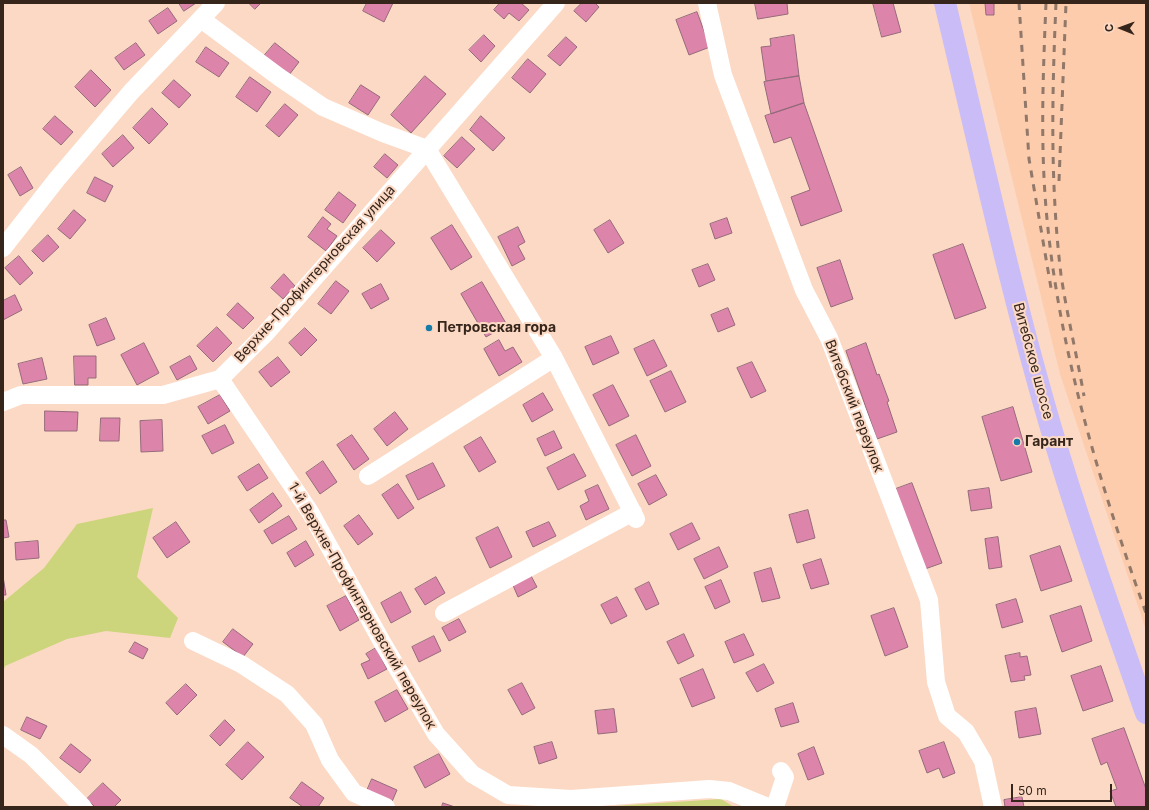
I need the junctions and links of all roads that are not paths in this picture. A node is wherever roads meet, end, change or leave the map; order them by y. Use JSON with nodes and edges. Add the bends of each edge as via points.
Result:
{"nodes":[{"id":1,"x":216,"y":3,"type":"edge"},
{"id":2,"x":556,"y":3,"type":"edge"},
{"id":3,"x":707,"y":3,"type":"edge"},
{"id":4,"x":945,"y":3,"type":"edge"},
{"id":5,"x":202,"y":19,"type":"junction"},
{"id":6,"x":427,"y":149,"type":"junction"},
{"id":7,"x":3,"y":248,"type":"edge"},
{"id":8,"x":554,"y":358,"type":"junction"},
{"id":9,"x":220,"y":380,"type":"junction"},
{"id":10,"x":3,"y":402,"type":"edge"},
{"id":11,"x":368,"y":476,"type":"dead end"},
{"id":12,"x":444,"y":612,"type":"dead end"},
{"id":13,"x":193,"y":641,"type":"dead end"},
{"id":14,"x":1146,"y":713,"type":"edge"},
{"id":15,"x":3,"y":735,"type":"edge"},
{"id":16,"x":781,"y":771,"type":"dead end"},
{"id":17,"x":83,"y":807,"type":"edge"},
{"id":18,"x":386,"y":807,"type":"edge"},
{"id":19,"x":768,"y":807,"type":"edge"},
{"id":20,"x":775,"y":807,"type":"edge"},
{"id":21,"x":993,"y":807,"type":"edge"}],
"edges":[{"from":1,"to":5,"type":"street"},
{"from":2,"to":6,"type":"street","name":"Верхне-Профинтерновская улица"},
{"from":3,"to":21,"type":"street","name":"Витебский переулок","via":[[723,74],[804,290],[828,338],[929,600],[936,682],[947,716],[966,732],[983,761]]},
{"from":4,"to":14,"type":"main road","name":"Витебское шоссе","via":[[1016,297],[1051,427],[1093,561]]},
{"from":5,"to":6,"type":"street","via":[[323,107]]},
{"from":5,"to":7,"type":"street","via":[[131,92],[57,179]]},
{"from":6,"to":8,"type":"street"},
{"from":6,"to":9,"type":"street","name":"Верхне-Профинтерновская улица","via":[[265,334]]},
{"from":8,"to":11,"type":"street"},
{"from":8,"to":12,"type":"street","via":[[634,515]]},
{"from":9,"to":10,"type":"street","via":[[163,395],[21,395]]},
{"from":9,"to":19,"type":"street","name":"1-й Верхне-Профинтерновский переулок","via":[[310,512],[436,734],[472,774],[508,795],[571,799],[709,789],[729,791]]},
{"from":13,"to":18,"type":"street","via":[[241,664],[287,694],[314,724],[330,760],[354,793]]},
{"from":15,"to":17,"type":"street","via":[[31,755]]},
{"from":16,"to":20,"type":"street","via":[[786,777]]}]}
